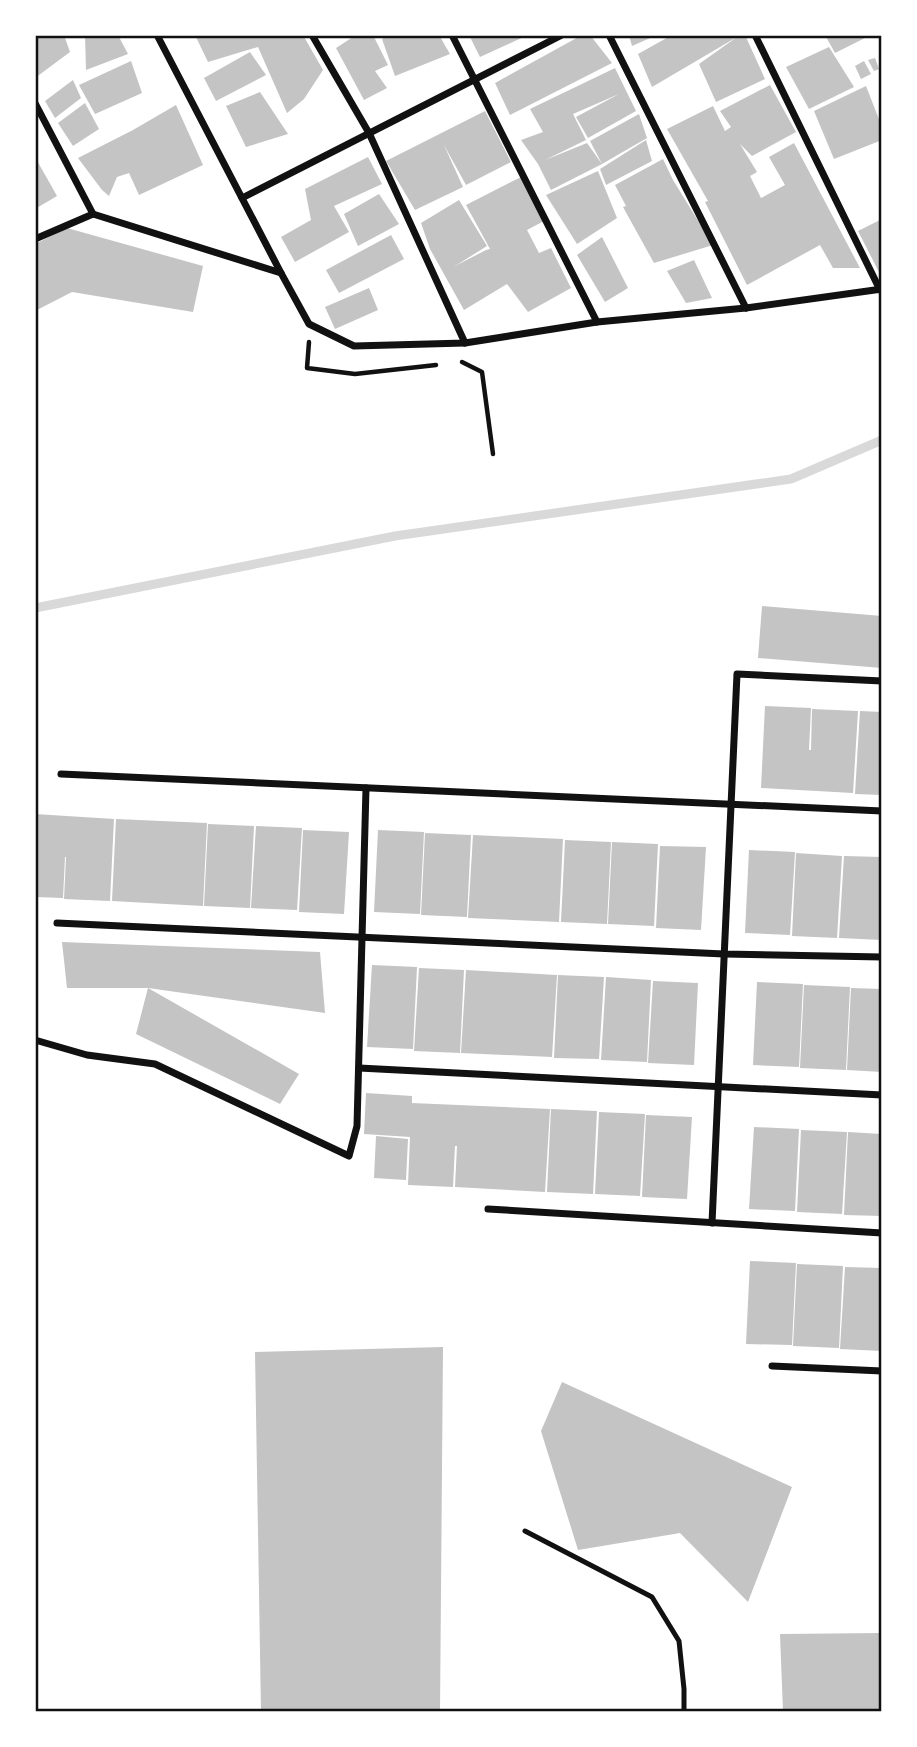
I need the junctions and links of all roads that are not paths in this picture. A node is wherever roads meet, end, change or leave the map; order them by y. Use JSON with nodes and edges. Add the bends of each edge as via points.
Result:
{"nodes":[{"id":1,"x":157,"y":35,"type":"edge"},
{"id":2,"x":312,"y":35,"type":"edge"},
{"id":3,"x":452,"y":35,"type":"edge"},
{"id":4,"x":562,"y":35,"type":"edge"},
{"id":5,"x":609,"y":35,"type":"edge"},
{"id":6,"x":755,"y":35,"type":"edge"},
{"id":7,"x":475,"y":79,"type":"junction"},
{"id":8,"x":35,"y":103,"type":"edge"},
{"id":9,"x":369,"y":133,"type":"junction"},
{"id":10,"x":242,"y":198,"type":"junction"},
{"id":11,"x":93,"y":214,"type":"junction"},
{"id":12,"x":35,"y":239,"type":"edge"},
{"id":13,"x":281,"y":273,"type":"junction"},
{"id":14,"x":881,"y":290,"type":"edge"},
{"id":15,"x":746,"y":308,"type":"junction"},
{"id":16,"x":597,"y":322,"type":"junction"},
{"id":17,"x":465,"y":343,"type":"junction"},
{"id":18,"x":882,"y":681,"type":"edge"},
{"id":19,"x":61,"y":774,"type":"dead end"},
{"id":20,"x":366,"y":788,"type":"junction"},
{"id":21,"x":732,"y":804,"type":"junction"},
{"id":22,"x":882,"y":811,"type":"edge"},
{"id":23,"x":57,"y":923,"type":"dead end"},
{"id":24,"x":362,"y":937,"type":"junction"},
{"id":25,"x":724,"y":954,"type":"junction"},
{"id":26,"x":882,"y":957,"type":"edge"},
{"id":27,"x":35,"y":1040,"type":"edge"},
{"id":28,"x":359,"y":1068,"type":"junction"},
{"id":29,"x":718,"y":1086,"type":"junction"},
{"id":30,"x":882,"y":1095,"type":"edge"},
{"id":31,"x":488,"y":1209,"type":"dead end"},
{"id":32,"x":712,"y":1223,"type":"junction"},
{"id":33,"x":882,"y":1233,"type":"edge"},
{"id":34,"x":772,"y":1366,"type":"dead end"},
{"id":35,"x":882,"y":1371,"type":"edge"},
{"id":36,"x":525,"y":1531,"type":"dead end"},
{"id":37,"x":684,"y":1712,"type":"edge"}],
"edges":[{"from":1,"to":10,"type":"street"},
{"from":2,"to":9,"type":"street"},
{"from":3,"to":7,"type":"street"},
{"from":4,"to":7,"type":"street"},
{"from":5,"to":15,"type":"street"},
{"from":6,"to":14,"type":"street"},
{"from":7,"to":9,"type":"street"},
{"from":7,"to":16,"type":"street"},
{"from":8,"to":11,"type":"street"},
{"from":9,"to":10,"type":"street"},
{"from":9,"to":17,"type":"street"},
{"from":10,"to":13,"type":"street"},
{"from":11,"to":12,"type":"street"},
{"from":11,"to":13,"type":"street"},
{"from":13,"to":17,"type":"street","via":[[309,324],[354,346]]},
{"from":14,"to":15,"type":"street"},
{"from":15,"to":16,"type":"street"},
{"from":16,"to":17,"type":"street"},
{"from":18,"to":21,"type":"street","via":[[737,674]]},
{"from":19,"to":20,"type":"street"},
{"from":20,"to":21,"type":"street"},
{"from":20,"to":24,"type":"street"},
{"from":21,"to":22,"type":"street"},
{"from":21,"to":25,"type":"street"},
{"from":23,"to":24,"type":"street"},
{"from":24,"to":25,"type":"street"},
{"from":24,"to":28,"type":"street"},
{"from":25,"to":26,"type":"street"},
{"from":25,"to":29,"type":"street"},
{"from":27,"to":28,"type":"street","via":[[87,1055],[155,1064],[349,1156],[356,1126]]},
{"from":28,"to":29,"type":"street"},
{"from":29,"to":30,"type":"street"},
{"from":29,"to":32,"type":"street"},
{"from":31,"to":32,"type":"street"},
{"from":32,"to":33,"type":"street"},
{"from":34,"to":35,"type":"street"},
{"from":36,"to":37,"type":"lane","via":[[652,1597],[678,1641]]}]}
